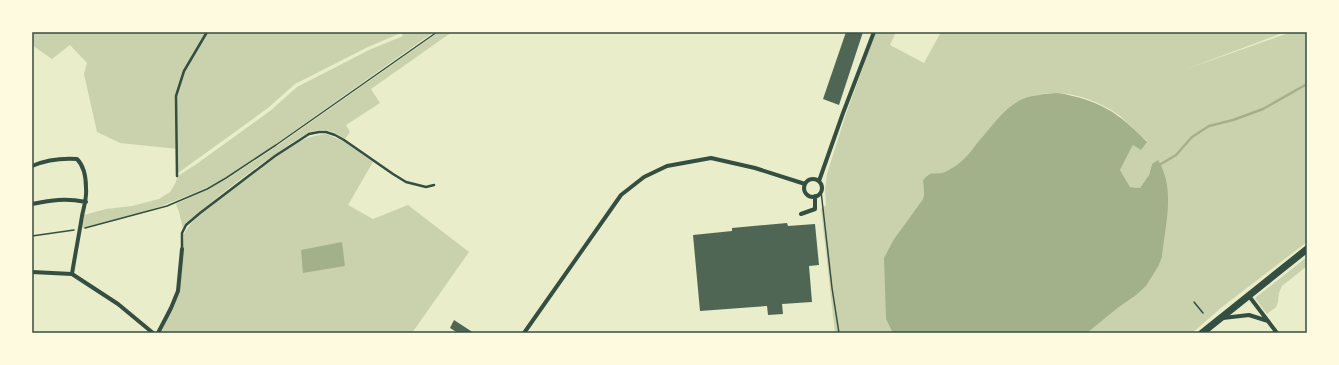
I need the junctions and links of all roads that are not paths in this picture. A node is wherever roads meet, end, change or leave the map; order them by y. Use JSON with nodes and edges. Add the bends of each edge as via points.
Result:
{"nodes":[{"id":1,"x":207,"y":32,"type":"edge"},
{"id":2,"x":874,"y":32,"type":"edge"},
{"id":3,"x":32,"y":166,"type":"edge"},
{"id":4,"x":177,"y":176,"type":"dead end"},
{"id":5,"x":819,"y":181,"type":"junction"},
{"id":6,"x":805,"y":184,"type":"junction"},
{"id":7,"x":434,"y":185,"type":"dead end"},
{"id":8,"x":815,"y":196,"type":"junction"},
{"id":9,"x":86,"y":202,"type":"junction"},
{"id":10,"x":32,"y":204,"type":"edge"},
{"id":11,"x":801,"y":214,"type":"dead end"},
{"id":12,"x":1307,"y":249,"type":"edge"},
{"id":13,"x":182,"y":250,"type":"joint"},
{"id":14,"x":32,"y":272,"type":"edge"},
{"id":15,"x":72,"y":274,"type":"junction"},
{"id":16,"x":1249,"y":296,"type":"junction"},
{"id":17,"x":1220,"y":319,"type":"junction"},
{"id":18,"x":1268,"y":321,"type":"junction"},
{"id":19,"x":1204,"y":332,"type":"edge"},
{"id":20,"x":153,"y":333,"type":"edge"},
{"id":21,"x":158,"y":333,"type":"edge"},
{"id":22,"x":524,"y":333,"type":"edge"},
{"id":23,"x":1277,"y":333,"type":"edge"}],
"edges":[{"from":1,"to":4,"type":"lane","via":[[184,71],[176,96]]},
{"from":2,"to":5,"type":"street"},
{"from":3,"to":9,"type":"street","via":[[57,159],[77,160],[83,171]]},
{"from":5,"to":6,"type":"street","via":[[811,179]]},
{"from":5,"to":8,"type":"street","via":[[821,191]]},
{"from":6,"to":8,"type":"street","via":[[807,194]]},
{"from":6,"to":22,"type":"street","via":[[755,168],[711,158],[667,166],[644,177],[621,195]]},
{"from":7,"to":13,"type":"lane","via":[[426,187],[406,182],[335,134],[309,134],[275,156],[200,213],[182,233]]},
{"from":8,"to":11,"type":"street","via":[[815,209]]},
{"from":9,"to":10,"type":"street","via":[[62,199]]},
{"from":9,"to":15,"type":"street"},
{"from":12,"to":16,"type":"main road"},
{"from":13,"to":21,"type":"street","via":[[178,291]]},
{"from":14,"to":15,"type":"street"},
{"from":15,"to":20,"type":"street","via":[[118,304]]},
{"from":16,"to":17,"type":"main road"},
{"from":16,"to":18,"type":"street"},
{"from":17,"to":18,"type":"street","via":[[1249,315]]},
{"from":17,"to":19,"type":"main road"},
{"from":18,"to":23,"type":"street"}]}
